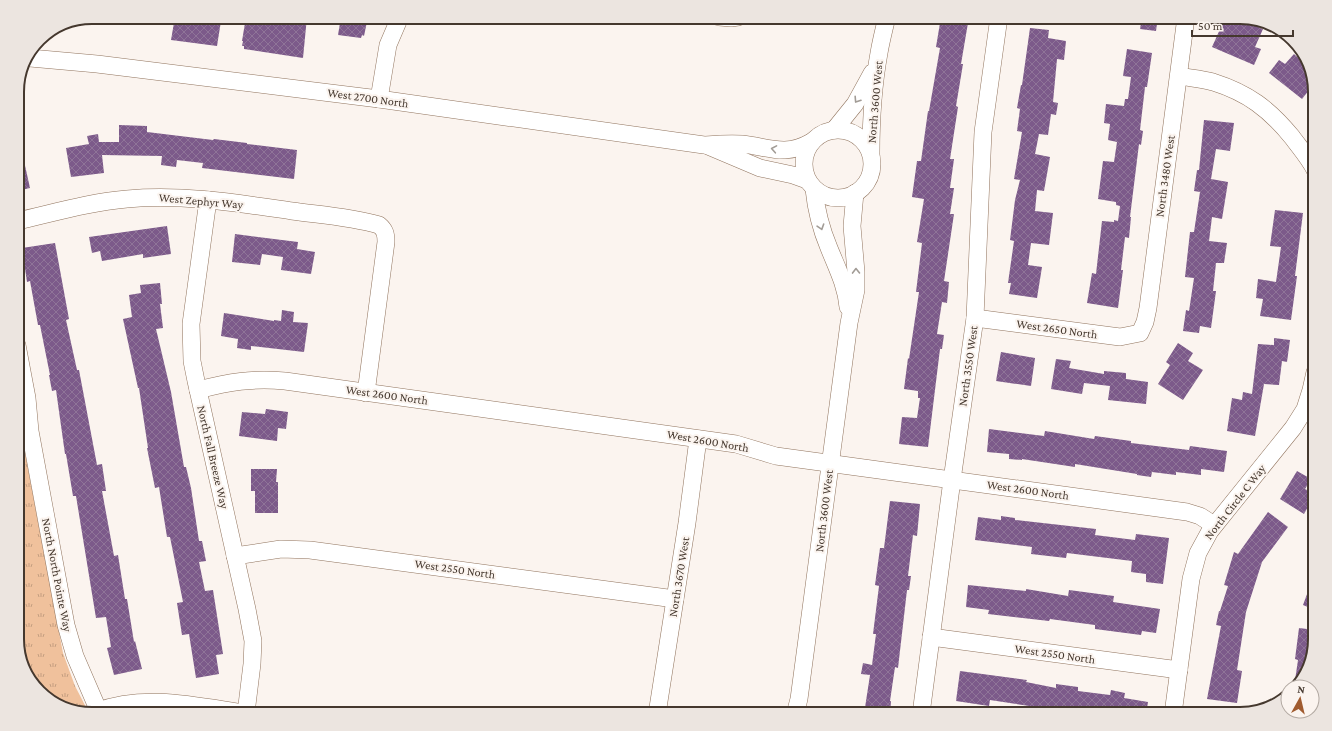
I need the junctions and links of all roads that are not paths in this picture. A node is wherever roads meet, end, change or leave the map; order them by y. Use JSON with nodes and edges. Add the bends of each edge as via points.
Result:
{"nodes":[{"id":1,"x":396,"y":24,"type":"edge"},
{"id":2,"x":885,"y":24,"type":"edge"},
{"id":3,"x":998,"y":24,"type":"edge"},
{"id":4,"x":1185,"y":24,"type":"edge"},
{"id":5,"x":879,"y":52,"type":"junction"},
{"id":6,"x":33,"y":58,"type":"edge"},
{"id":7,"x":1179,"y":76,"type":"junction"},
{"id":8,"x":379,"y":99,"type":"junction"},
{"id":9,"x":834,"y":130,"type":"junction"},
{"id":10,"x":811,"y":142,"type":"junction"},
{"id":11,"x":704,"y":145,"type":"junction"},
{"id":12,"x":870,"y":153,"type":"junction"},
{"id":13,"x":1308,"y":158,"type":"edge"},
{"id":14,"x":810,"y":184,"type":"junction"},
{"id":15,"x":855,"y":194,"type":"junction"},
{"id":16,"x":208,"y":200,"type":"junction"},
{"id":17,"x":24,"y":219,"type":"edge"},
{"id":18,"x":975,"y":318,"type":"junction"},
{"id":19,"x":849,"y":323,"type":"junction"},
{"id":20,"x":1140,"y":334,"type":"joint"},
{"id":21,"x":24,"y":382,"type":"edge"},
{"id":22,"x":198,"y":390,"type":"junction"},
{"id":23,"x":366,"y":392,"type":"junction"},
{"id":24,"x":1308,"y":400,"type":"edge"},
{"id":25,"x":24,"y":416,"type":"edge"},
{"id":26,"x":30,"y":431,"type":"junction"},
{"id":27,"x":698,"y":439,"type":"junction"},
{"id":28,"x":830,"y":463,"type":"junction"},
{"id":29,"x":952,"y":480,"type":"junction"},
{"id":30,"x":1214,"y":526,"type":"junction"},
{"id":31,"x":235,"y":556,"type":"junction"},
{"id":32,"x":675,"y":599,"type":"junction"},
{"id":33,"x":932,"y":637,"type":"junction"},
{"id":34,"x":1179,"y":670,"type":"junction"},
{"id":35,"x":96,"y":707,"type":"edge"},
{"id":36,"x":116,"y":707,"type":"edge"},
{"id":37,"x":193,"y":707,"type":"edge"},
{"id":38,"x":249,"y":707,"type":"edge"},
{"id":39,"x":658,"y":707,"type":"edge"},
{"id":40,"x":798,"y":707,"type":"edge"},
{"id":41,"x":922,"y":707,"type":"edge"},
{"id":42,"x":1174,"y":707,"type":"edge"}],
"edges":[{"from":1,"to":8,"type":"street","via":[[388,45]]},
{"from":2,"to":5,"type":"street","name":"North 3600 West"},
{"from":3,"to":18,"type":"street","name":"North 3550 West","via":[[983,132]]},
{"from":4,"to":7,"type":"street","name":"North 3480 West"},
{"from":5,"to":9,"type":"street","name":"North 3600 West","one_way":true,"via":[[862,92]]},
{"from":5,"to":12,"type":"street","name":"North 3600 West","via":[[872,104]]},
{"from":6,"to":8,"type":"street","name":"West 2700 North"},
{"from":7,"to":13,"type":"street","via":[[1211,81],[1247,96],[1266,109]]},
{"from":7,"to":20,"type":"street","name":"North 3480 West","via":[[1148,308]]},
{"from":8,"to":11,"type":"street","name":"West 2700 North"},
{"from":9,"to":10,"type":"street","via":[[820,134]]},
{"from":9,"to":12,"type":"street","via":[[845,130],[856,135],[865,142]]},
{"from":10,"to":11,"type":"street","name":"West 2700 North","one_way":true,"via":[[785,151],[739,144]]},
{"from":10,"to":14,"type":"street","via":[[803,162],[804,173]]},
{"from":11,"to":14,"type":"street","name":"West 2700 North","via":[[760,168],[793,175]]},
{"from":12,"to":15,"type":"street","via":[[870,176]]},
{"from":14,"to":15,"type":"street","via":[[823,195],[834,198]]},
{"from":14,"to":19,"type":"street","name":"North 3600 West","one_way":true,"via":[[822,231],[845,289]]},
{"from":19,"to":15,"type":"street","name":"North 3600 West","one_way":true,"via":[[856,284],[852,226]]},
{"from":16,"to":17,"type":"street","name":"West Zephyr Way","via":[[180,197],[125,199]]},
{"from":16,"to":22,"type":"street","name":"North Fall Breeze Way","via":[[191,324],[192,361]]},
{"from":16,"to":23,"type":"street","name":"West Zephyr Way","via":[[372,223],[384,228],[386,250]]},
{"from":18,"to":20,"type":"street","name":"West 2650 North","via":[[1120,337]]},
{"from":18,"to":29,"type":"street","name":"North 3550 West"},
{"from":19,"to":28,"type":"street","name":"North 3600 West"},
{"from":21,"to":26,"type":"street","name":"North North Pointe Way"},
{"from":22,"to":23,"type":"street","name":"West 2600 North","via":[[228,382],[271,380]]},
{"from":22,"to":31,"type":"street","name":"North Fall Breeze Way"},
{"from":23,"to":27,"type":"street","name":"West 2600 North"},
{"from":24,"to":30,"type":"street","name":"North Circle C Way","via":[[1293,428]]},
{"from":25,"to":26,"type":"street","name":"North North Pointe Way"},
{"from":26,"to":35,"type":"street","name":"North North Pointe Way","via":[[66,625],[75,656]]},
{"from":27,"to":28,"type":"street","name":"West 2600 North","via":[[736,444],[776,456]]},
{"from":27,"to":32,"type":"street","name":"North 3670 West"},
{"from":28,"to":29,"type":"street","name":"West 2600 North"},
{"from":28,"to":40,"type":"street","name":"North 3600 West"},
{"from":29,"to":30,"type":"street","name":"West 2600 North","via":[[1187,512],[1200,516]]},
{"from":29,"to":33,"type":"street","name":"North 3550 West"},
{"from":30,"to":34,"type":"street","name":"North Circle C Way","via":[[1198,553],[1191,579]]},
{"from":31,"to":32,"type":"street","name":"West 2550 North","via":[[281,549],[310,550]]},
{"from":31,"to":38,"type":"street","name":"North Fall Breeze Way","via":[[253,641]]},
{"from":32,"to":39,"type":"street","name":"North 3670 West"},
{"from":33,"to":34,"type":"street","name":"West 2550 North"},
{"from":33,"to":41,"type":"street","name":"North 3550 West"},
{"from":34,"to":42,"type":"street","name":"North Circle C Way"},
{"from":36,"to":37,"type":"street","via":[[154,702]]}]}
